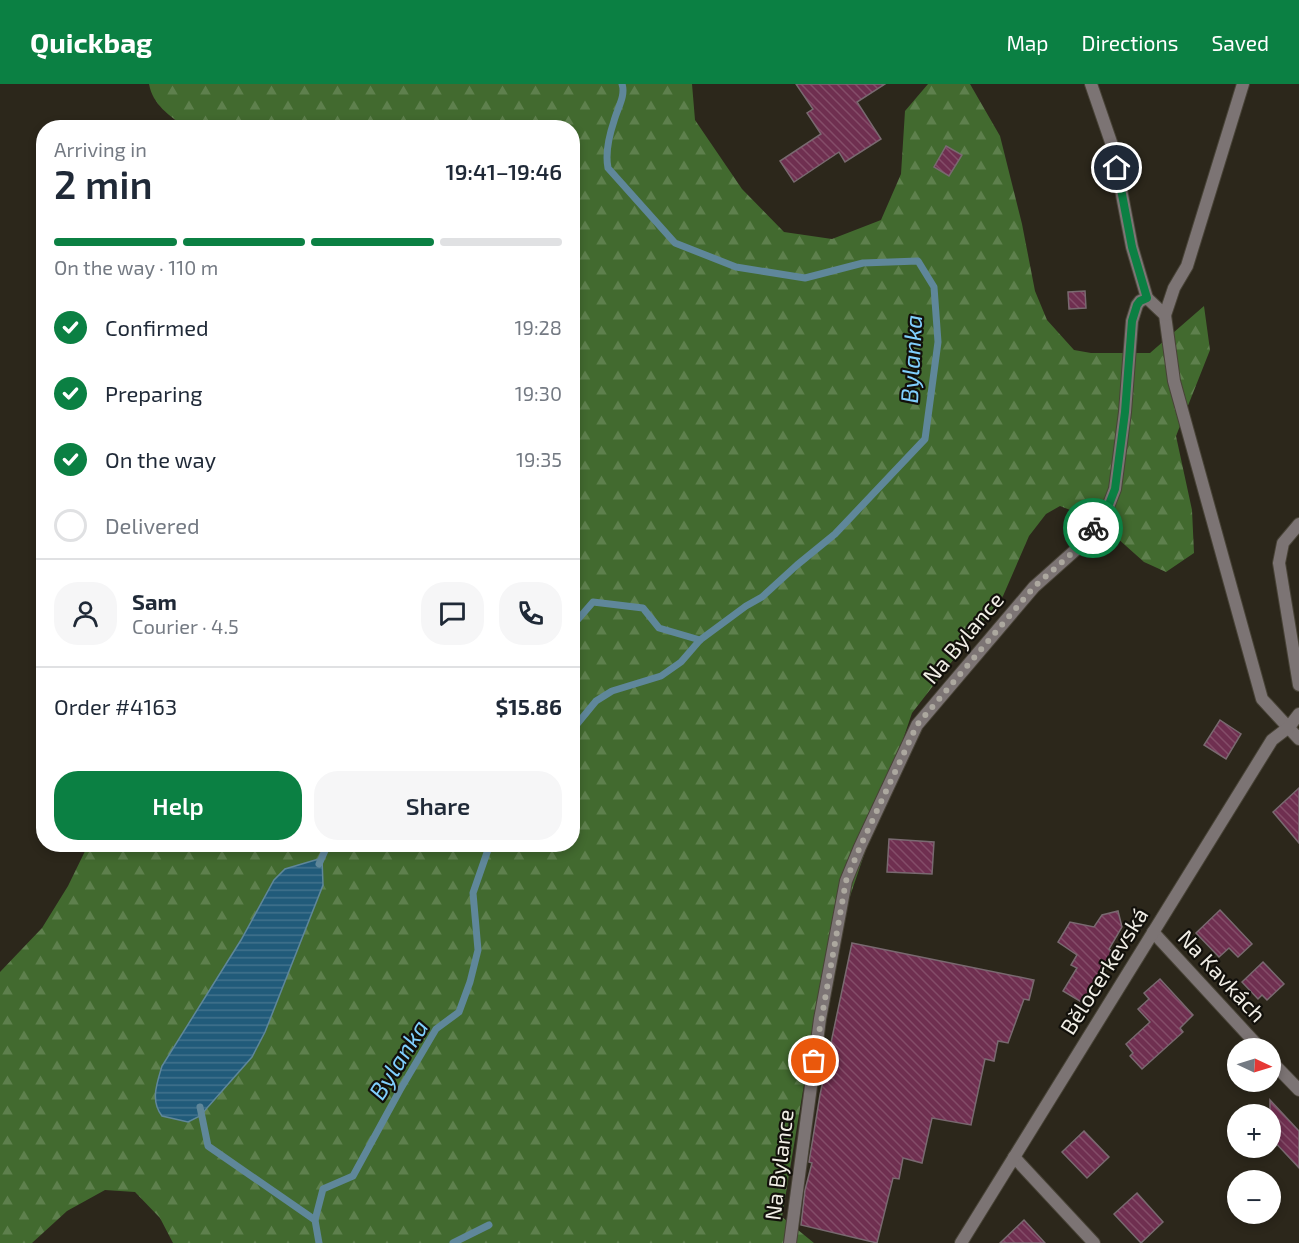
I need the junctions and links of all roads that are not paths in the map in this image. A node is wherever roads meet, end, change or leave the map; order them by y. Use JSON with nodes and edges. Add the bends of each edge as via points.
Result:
{"nodes":[{"id":1,"x":1091,"y":84,"type":"edge"},
{"id":2,"x":1243,"y":84,"type":"edge"},
{"id":3,"x":1147,"y":298,"type":"junction"},
{"id":4,"x":1165,"y":315,"type":"junction"},
{"id":5,"x":1299,"y":524,"type":"edge"},
{"id":6,"x":1299,"y":685,"type":"edge"},
{"id":7,"x":1299,"y":714,"type":"edge"},
{"id":8,"x":1289,"y":727,"type":"junction"},
{"id":9,"x":1299,"y":739,"type":"edge"},
{"id":10,"x":1153,"y":932,"type":"junction"},
{"id":11,"x":1251,"y":1038,"type":"edge"},
{"id":12,"x":1281,"y":1071,"type":"edge"},
{"id":13,"x":1299,"y":1090,"type":"edge"},
{"id":14,"x":1014,"y":1156,"type":"junction"},
{"id":15,"x":790,"y":1243,"type":"edge"},
{"id":16,"x":961,"y":1243,"type":"edge"},
{"id":17,"x":1094,"y":1243,"type":"edge"}],
"edges":[{"from":1,"to":3,"type":"street","via":[[1113,148],[1132,247]]},
{"from":2,"to":4,"type":"street","via":[[1187,266]]},
{"from":3,"to":4,"type":"street"},
{"from":3,"to":15,"type":"street","name":"Na Bylance","via":[[1137,305],[1132,321],[1125,412],[1115,489],[1108,507],[1080,546],[1034,587],[917,725],[846,881],[820,1019]]},
{"from":4,"to":8,"type":"street","via":[[1174,381],[1262,699]]},
{"from":5,"to":6,"type":"street","via":[[1283,543],[1280,563]]},
{"from":7,"to":8,"type":"street","name":"Bělocerkevská"},
{"from":8,"to":9,"type":"street"},
{"from":8,"to":10,"type":"street","name":"Bělocerkevská","via":[[1272,740]]},
{"from":10,"to":11,"type":"street","name":"Na Kavkách"},
{"from":10,"to":14,"type":"street","name":"Bělocerkevská"},
{"from":12,"to":13,"type":"street"},
{"from":14,"to":16,"type":"street","name":"Bělocerkevská"},
{"from":14,"to":17,"type":"street"}]}
